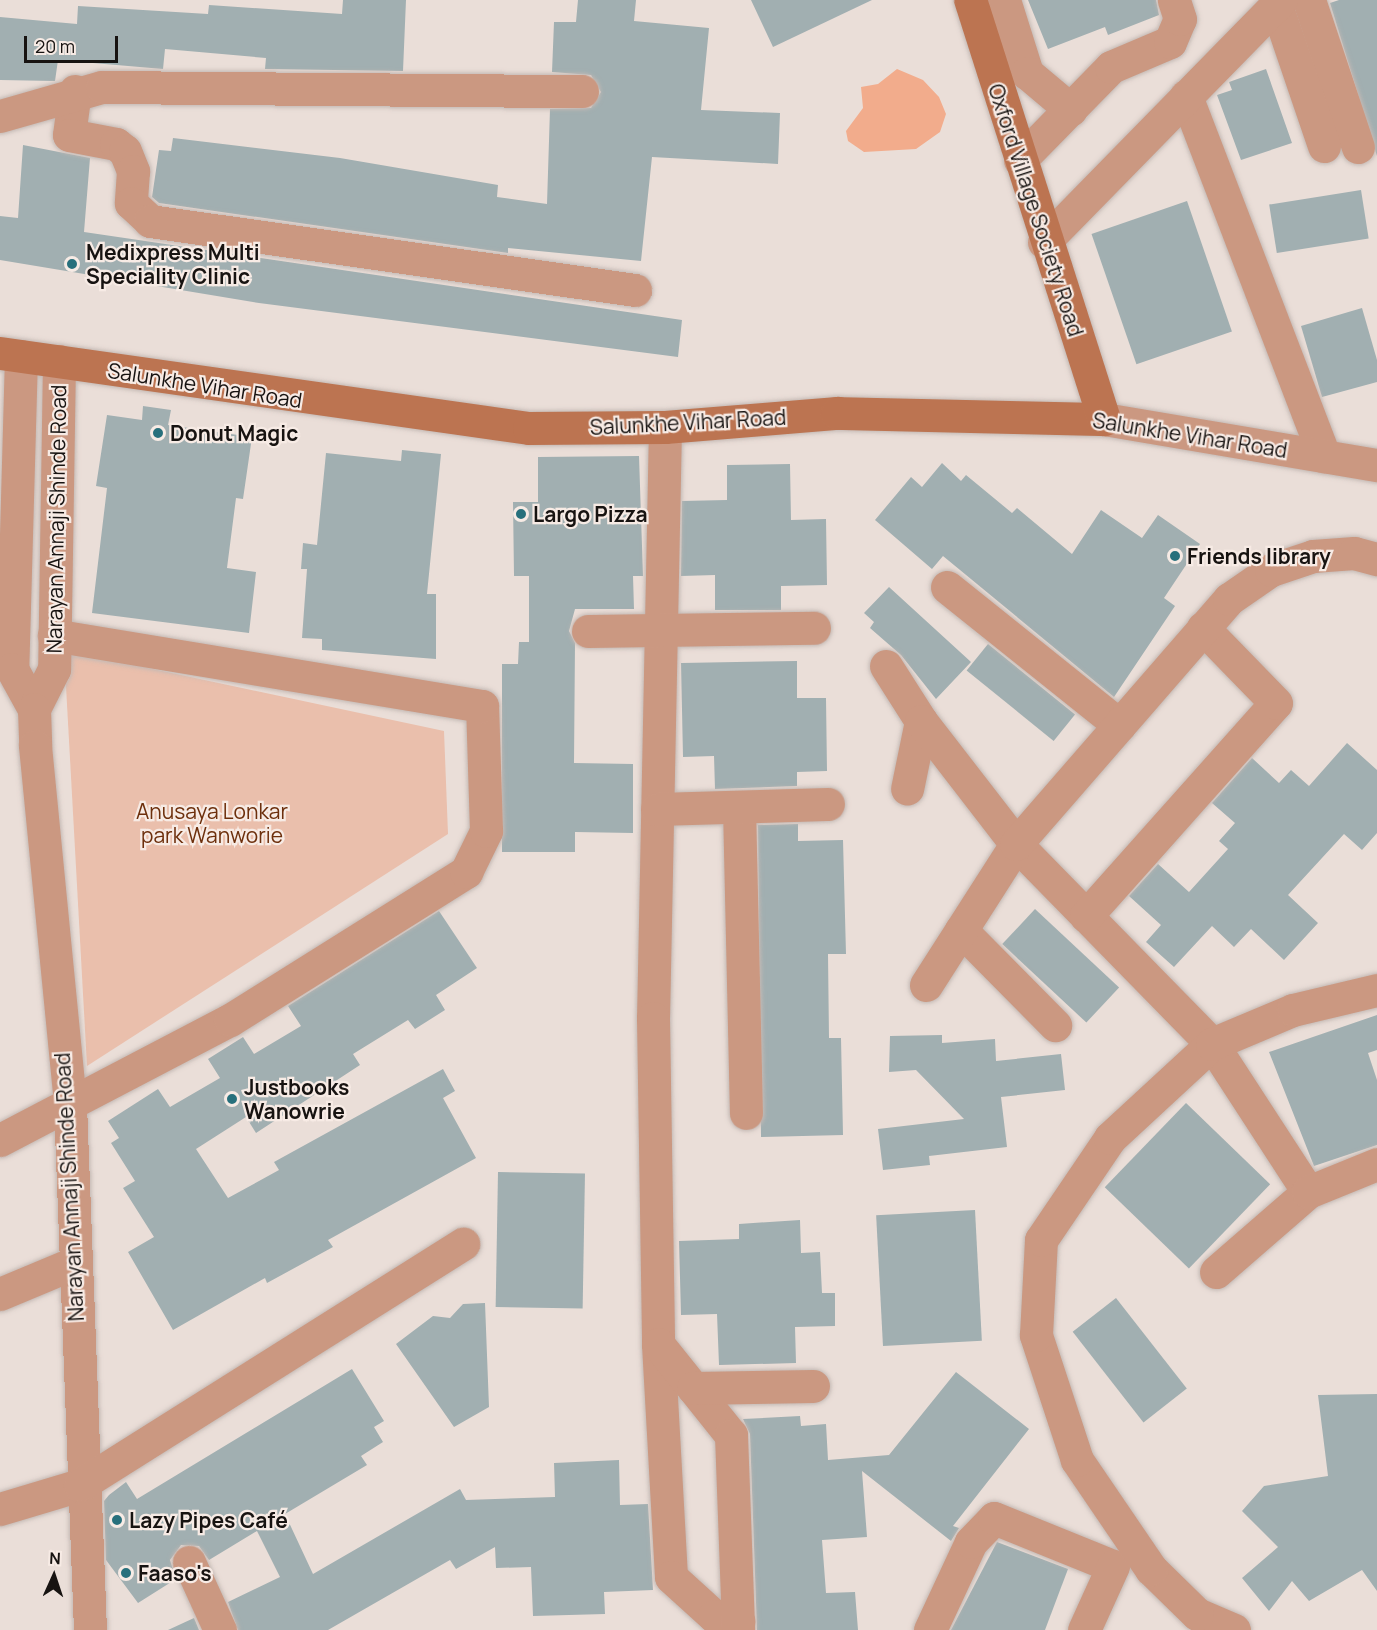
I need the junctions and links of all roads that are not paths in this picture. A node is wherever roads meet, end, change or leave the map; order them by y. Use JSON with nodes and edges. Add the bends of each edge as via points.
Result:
{"nodes":[{"id":1,"x":970,"y":0,"type":"edge"},
{"id":2,"x":1004,"y":0,"type":"edge"},
{"id":3,"x":1174,"y":0,"type":"edge"},
{"id":4,"x":1309,"y":0,"type":"edge"},
{"id":5,"x":1278,"y":3,"type":"edge"},
{"id":6,"x":75,"y":91,"type":"junction"},
{"id":7,"x":582,"y":91,"type":"dead end"},
{"id":8,"x":1186,"y":96,"type":"junction"},
{"id":9,"x":0,"y":116,"type":"edge"},
{"id":10,"x":1066,"y":116,"type":"junction"},
{"id":11,"x":1323,"y":146,"type":"dead end"},
{"id":12,"x":1358,"y":147,"type":"dead end"},
{"id":13,"x":1020,"y":160,"type":"junction"},
{"id":14,"x":1044,"y":242,"type":"junction"},
{"id":15,"x":635,"y":290,"type":"dead end"},
{"id":16,"x":11,"y":355,"type":"edge"},
{"id":17,"x":59,"y":362,"type":"junction"},
{"id":18,"x":1104,"y":419,"type":"junction"},
{"id":19,"x":665,"y":427,"type":"junction"},
{"id":20,"x":1324,"y":456,"type":"junction"},
{"id":21,"x":1377,"y":465,"type":"edge"},
{"id":22,"x":1377,"y":559,"type":"edge"},
{"id":23,"x":947,"y":586,"type":"dead end"},
{"id":24,"x":6,"y":622,"type":"edge"},
{"id":25,"x":814,"y":628,"type":"dead end"},
{"id":26,"x":1203,"y":628,"type":"junction"},
{"id":27,"x":588,"y":631,"type":"dead end"},
{"id":28,"x":665,"y":631,"type":"junction"},
{"id":29,"x":54,"y":635,"type":"junction"},
{"id":30,"x":886,"y":666,"type":"dead end"},
{"id":31,"x":34,"y":709,"type":"junction"},
{"id":32,"x":921,"y":721,"type":"junction"},
{"id":33,"x":1119,"y":725,"type":"junction"},
{"id":34,"x":907,"y":789,"type":"dead end"},
{"id":35,"x":828,"y":804,"type":"dead end"},
{"id":36,"x":739,"y":807,"type":"junction"},
{"id":37,"x":657,"y":809,"type":"junction"},
{"id":38,"x":1016,"y":844,"type":"junction"},
{"id":39,"x":1086,"y":916,"type":"junction"},
{"id":40,"x":961,"y":930,"type":"junction"},
{"id":41,"x":926,"y":985,"type":"dead end"},
{"id":42,"x":1377,"y":990,"type":"edge"},
{"id":43,"x":1055,"y":1025,"type":"dead end"},
{"id":44,"x":1212,"y":1044,"type":"junction"},
{"id":45,"x":69,"y":1106,"type":"junction"},
{"id":46,"x":746,"y":1113,"type":"dead end"},
{"id":47,"x":0,"y":1140,"type":"edge"},
{"id":48,"x":1377,"y":1164,"type":"edge"},
{"id":49,"x":1308,"y":1192,"type":"junction"},
{"id":50,"x":463,"y":1244,"type":"dead end"},
{"id":51,"x":74,"y":1263,"type":"junction"},
{"id":52,"x":1216,"y":1272,"type":"dead end"},
{"id":53,"x":0,"y":1294,"type":"edge"},
{"id":54,"x":658,"y":1344,"type":"junction"},
{"id":55,"x":813,"y":1386,"type":"dead end"},
{"id":56,"x":693,"y":1388,"type":"junction"},
{"id":57,"x":80,"y":1485,"type":"junction"},
{"id":58,"x":0,"y":1509,"type":"edge"},
{"id":59,"x":1121,"y":1525,"type":"junction"},
{"id":60,"x":1100,"y":1561,"type":"junction"},
{"id":61,"x":189,"y":1562,"type":"dead end"},
{"id":62,"x":738,"y":1625,"type":"edge"},
{"id":63,"x":90,"y":1630,"type":"edge"},
{"id":64,"x":220,"y":1630,"type":"edge"},
{"id":65,"x":930,"y":1630,"type":"edge"},
{"id":66,"x":1084,"y":1630,"type":"edge"},
{"id":67,"x":1234,"y":1630,"type":"edge"}],
"edges":[{"from":1,"to":13,"type":"street","name":"Oxford Village Society Road"},
{"from":2,"to":10,"type":"street","via":[[1027,73]]},
{"from":3,"to":10,"type":"street","via":[[1180,19],[1170,42],[1111,67]]},
{"from":4,"to":12,"type":"street"},
{"from":5,"to":8,"type":"street"},
{"from":5,"to":11,"type":"street"},
{"from":6,"to":7,"type":"street"},
{"from":6,"to":9,"type":"street"},
{"from":6,"to":15,"type":"street","via":[[69,135],[116,144],[125,152],[133,171],[131,203],[150,221]]},
{"from":8,"to":14,"type":"street"},
{"from":8,"to":20,"type":"street"},
{"from":10,"to":13,"type":"street"},
{"from":13,"to":14,"type":"street","name":"Oxford Village Society Road"},
{"from":14,"to":18,"type":"street","name":"Oxford Village Society Road"},
{"from":16,"to":17,"type":"street","name":"Salunkhe Vihar Road"},
{"from":16,"to":24,"type":"street","name":"Narayan Annaji Shinde Road"},
{"from":17,"to":19,"type":"street","name":"Salunkhe Vihar Road","via":[[475,423],[529,428]]},
{"from":17,"to":29,"type":"street","name":"Narayan Annaji Shinde Road"},
{"from":18,"to":19,"type":"street","name":"Salunkhe Vihar Road","via":[[837,413]]},
{"from":18,"to":20,"type":"street","name":"Salunkhe Vihar Road"},
{"from":19,"to":28,"type":"street"},
{"from":20,"to":21,"type":"street","name":"Salunkhe Vihar Road"},
{"from":22,"to":26,"type":"street","via":[[1354,553],[1313,556],[1271,570],[1229,599]]},
{"from":23,"to":33,"type":"street"},
{"from":24,"to":31,"type":"street","name":"Narayan Annaji Shinde Road","via":[[12,669]]},
{"from":25,"to":28,"type":"street"},
{"from":26,"to":33,"type":"street"},
{"from":26,"to":39,"type":"street","via":[[1276,703]]},
{"from":27,"to":28,"type":"street"},
{"from":28,"to":37,"type":"street"},
{"from":29,"to":31,"type":"street","name":"Narayan Annaji Shinde Road","via":[[54,669]]},
{"from":29,"to":45,"type":"street","via":[[482,706],[486,831],[466,872],[231,1020]]},
{"from":30,"to":32,"type":"street"},
{"from":31,"to":45,"type":"street","name":"Narayan Annaji Shinde Road","via":[[45,880]]},
{"from":32,"to":34,"type":"street"},
{"from":32,"to":38,"type":"street"},
{"from":33,"to":38,"type":"street"},
{"from":35,"to":36,"type":"street"},
{"from":36,"to":37,"type":"street"},
{"from":36,"to":46,"type":"street"},
{"from":37,"to":54,"type":"street","via":[[653,1018]]},
{"from":38,"to":39,"type":"street"},
{"from":38,"to":40,"type":"street"},
{"from":39,"to":44,"type":"street"},
{"from":40,"to":41,"type":"street"},
{"from":40,"to":43,"type":"street"},
{"from":42,"to":44,"type":"street","via":[[1293,1010]]},
{"from":44,"to":49,"type":"street"},
{"from":44,"to":59,"type":"street","via":[[1110,1138],[1041,1240],[1036,1335],[1077,1460]]},
{"from":45,"to":47,"type":"street"},
{"from":45,"to":51,"type":"street","name":"Narayan Annaji Shinde Road"},
{"from":48,"to":49,"type":"street"},
{"from":49,"to":52,"type":"street"},
{"from":50,"to":57,"type":"street"},
{"from":51,"to":53,"type":"street"},
{"from":51,"to":57,"type":"street","name":"Narayan Annaji Shinde Road"},
{"from":54,"to":56,"type":"street"},
{"from":54,"to":62,"type":"street","via":[[671,1577],[714,1616]]},
{"from":55,"to":56,"type":"street"},
{"from":56,"to":62,"type":"street","via":[[731,1435]]},
{"from":57,"to":58,"type":"street"},
{"from":57,"to":63,"type":"street","name":"Narayan Annaji Shinde Road"},
{"from":59,"to":60,"type":"street"},
{"from":59,"to":67,"type":"street","via":[[1151,1569],[1197,1614]]},
{"from":60,"to":65,"type":"street","via":[[994,1518],[971,1542]]},
{"from":60,"to":66,"type":"street","via":[[1113,1566]]},
{"from":61,"to":64,"type":"street"}]}
